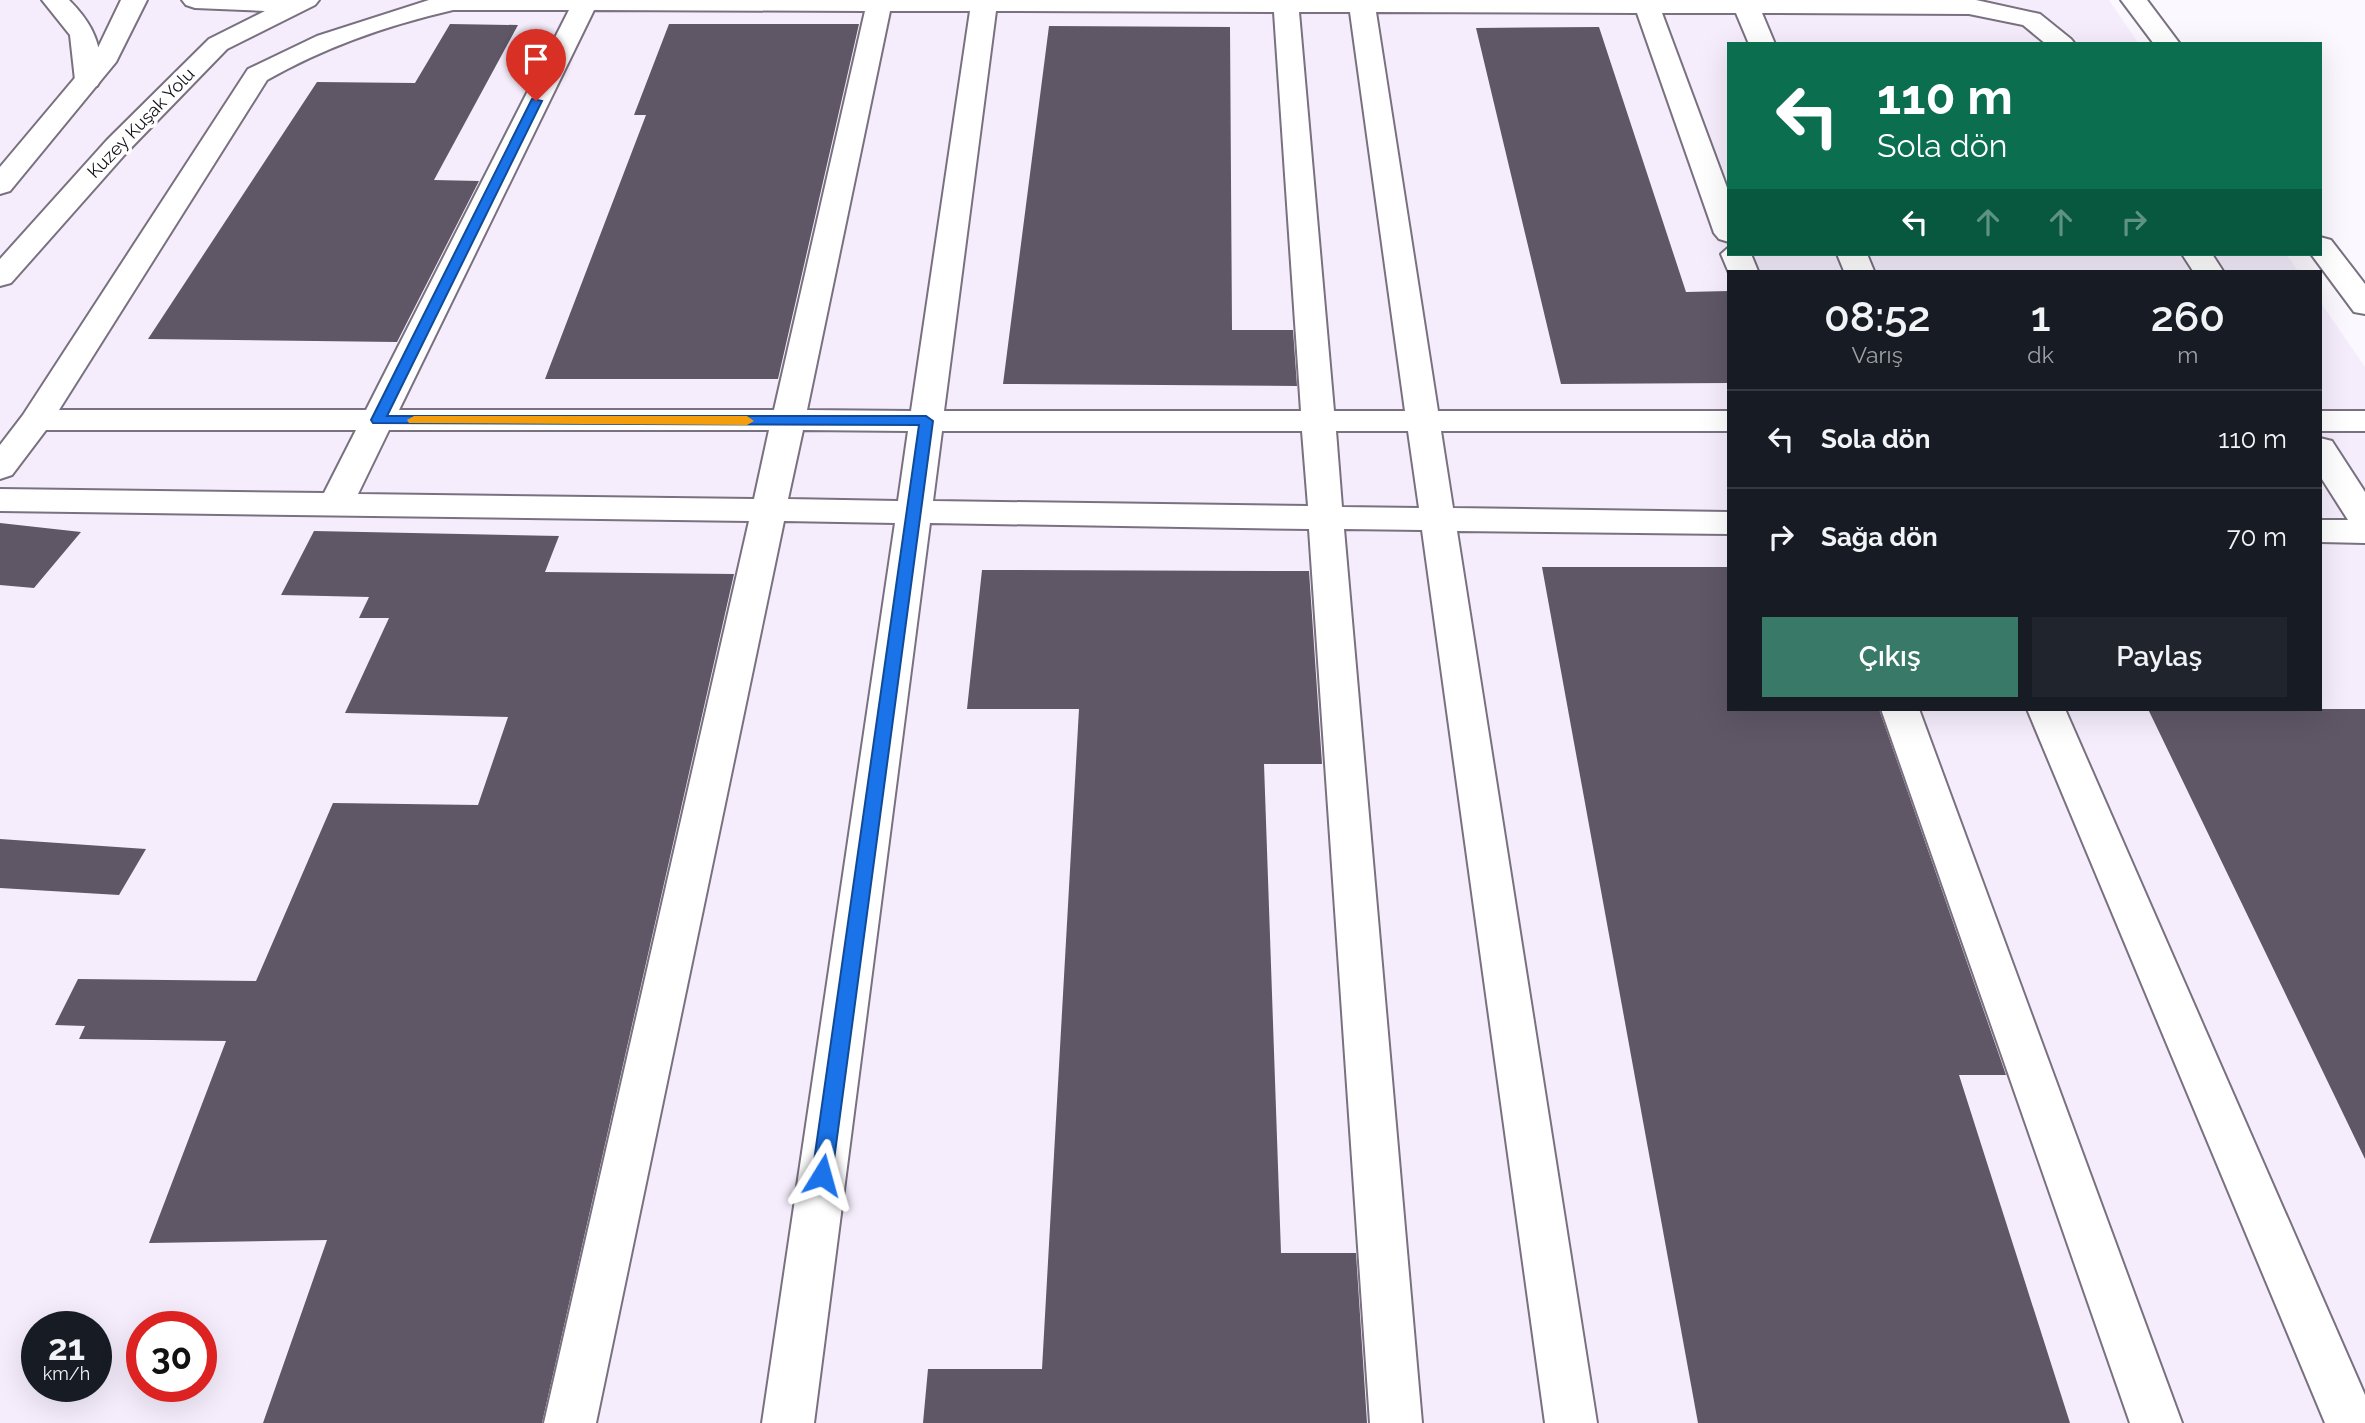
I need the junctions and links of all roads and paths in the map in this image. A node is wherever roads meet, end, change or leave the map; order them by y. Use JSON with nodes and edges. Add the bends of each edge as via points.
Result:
{"nodes":[{"id":1,"x":55,"y":0,"type":"edge"},
{"id":2,"x":134,"y":0,"type":"edge"},
{"id":3,"x":195,"y":0,"type":"edge"},
{"id":4,"x":290,"y":0,"type":"edge"},
{"id":5,"x":306,"y":0,"type":"edge"},
{"id":6,"x":2134,"y":0,"type":"edge"},
{"id":7,"x":585,"y":3,"type":"junction"},
{"id":8,"x":879,"y":4,"type":"junction"},
{"id":9,"x":984,"y":4,"type":"junction"},
{"id":10,"x":1286,"y":5,"type":"junction"},
{"id":11,"x":1362,"y":5,"type":"junction"},
{"id":12,"x":1647,"y":6,"type":"junction"},
{"id":13,"x":1746,"y":6,"type":"junction"},
{"id":14,"x":1761,"y":42,"type":"edge"},
{"id":15,"x":2060,"y":42,"type":"edge"},
{"id":16,"x":2166,"y":42,"type":"edge"},
{"id":17,"x":88,"y":80,"type":"junction"},
{"id":18,"x":0,"y":185,"type":"edge"},
{"id":19,"x":1727,"y":227,"type":"edge"},
{"id":20,"x":2322,"y":249,"type":"edge"},
{"id":21,"x":0,"y":277,"type":"edge"},
{"id":22,"x":2365,"y":305,"type":"edge"},
{"id":23,"x":36,"y":420,"type":"junction"},
{"id":24,"x":378,"y":420,"type":"junction"},
{"id":25,"x":788,"y":421,"type":"junction"},
{"id":26,"x":926,"y":421,"type":"junction"},
{"id":27,"x":1319,"y":421,"type":"junction"},
{"id":28,"x":1423,"y":421,"type":"junction"},
{"id":29,"x":1727,"y":421,"type":"edge"},
{"id":30,"x":2322,"y":421,"type":"edge"},
{"id":31,"x":2365,"y":421,"type":"edge"},
{"id":32,"x":2322,"y":451,"type":"edge"},
{"id":33,"x":0,"y":468,"type":"edge"},
{"id":34,"x":0,"y":500,"type":"edge"},
{"id":35,"x":336,"y":504,"type":"junction"},
{"id":36,"x":769,"y":511,"type":"junction"},
{"id":37,"x":913,"y":512,"type":"junction"},
{"id":38,"x":1326,"y":518,"type":"junction"},
{"id":39,"x":1438,"y":519,"type":"junction"},
{"id":40,"x":2365,"y":519,"type":"edge"},
{"id":41,"x":1727,"y":523,"type":"edge"},
{"id":42,"x":2322,"y":531,"type":"edge"},
{"id":43,"x":2365,"y":532,"type":"edge"},
{"id":44,"x":1901,"y":711,"type":"edge"},
{"id":45,"x":2047,"y":711,"type":"edge"},
{"id":46,"x":570,"y":1423,"type":"edge"},
{"id":47,"x":788,"y":1423,"type":"edge"},
{"id":48,"x":1396,"y":1423,"type":"edge"},
{"id":49,"x":1571,"y":1423,"type":"edge"},
{"id":50,"x":2155,"y":1423,"type":"edge"},
{"id":51,"x":2351,"y":1423,"type":"edge"}],
"edges":[{"from":1,"to":17,"type":"street","via":[[87,37]]},
{"from":2,"to":17,"type":"street","via":[[107,56]]},
{"from":3,"to":4,"type":"street","via":[[259,4]]},
{"from":5,"to":21,"type":"street","name":"Kuzey Kuşak Yolu","via":[[218,44],[117,146]]},
{"from":6,"to":16,"type":"street"},
{"from":7,"to":8,"type":"street"},
{"from":7,"to":23,"type":"street","via":[[453,2],[411,11],[281,61],[257,75]]},
{"from":7,"to":24,"type":"street"},
{"from":8,"to":9,"type":"street"},
{"from":8,"to":25,"type":"street"},
{"from":9,"to":10,"type":"street"},
{"from":9,"to":26,"type":"street"},
{"from":10,"to":11,"type":"street"},
{"from":10,"to":27,"type":"street"},
{"from":11,"to":12,"type":"street"},
{"from":11,"to":28,"type":"street"},
{"from":12,"to":13,"type":"street"},
{"from":12,"to":19,"type":"street"},
{"from":13,"to":14,"type":"street"},
{"from":13,"to":15,"type":"street","via":[[1969,6],[2031,19]]},
{"from":17,"to":18,"type":"street"},
{"from":20,"to":22,"type":"street"},
{"from":23,"to":24,"type":"street"},
{"from":23,"to":33,"type":"street"},
{"from":24,"to":25,"type":"street"},
{"from":24,"to":35,"type":"street"},
{"from":25,"to":26,"type":"street"},
{"from":25,"to":36,"type":"street"},
{"from":26,"to":27,"type":"street"},
{"from":26,"to":37,"type":"street"},
{"from":27,"to":28,"type":"street"},
{"from":27,"to":38,"type":"street"},
{"from":28,"to":29,"type":"street"},
{"from":28,"to":39,"type":"street"},
{"from":30,"to":31,"type":"street"},
{"from":32,"to":40,"type":"street"},
{"from":34,"to":35,"type":"street"},
{"from":35,"to":36,"type":"street"},
{"from":36,"to":37,"type":"street"},
{"from":36,"to":46,"type":"street"},
{"from":37,"to":38,"type":"street"},
{"from":37,"to":47,"type":"street"},
{"from":38,"to":39,"type":"street"},
{"from":38,"to":48,"type":"street"},
{"from":39,"to":41,"type":"street"},
{"from":39,"to":49,"type":"street"},
{"from":42,"to":43,"type":"street"},
{"from":44,"to":50,"type":"street"},
{"from":45,"to":51,"type":"street"}]}
